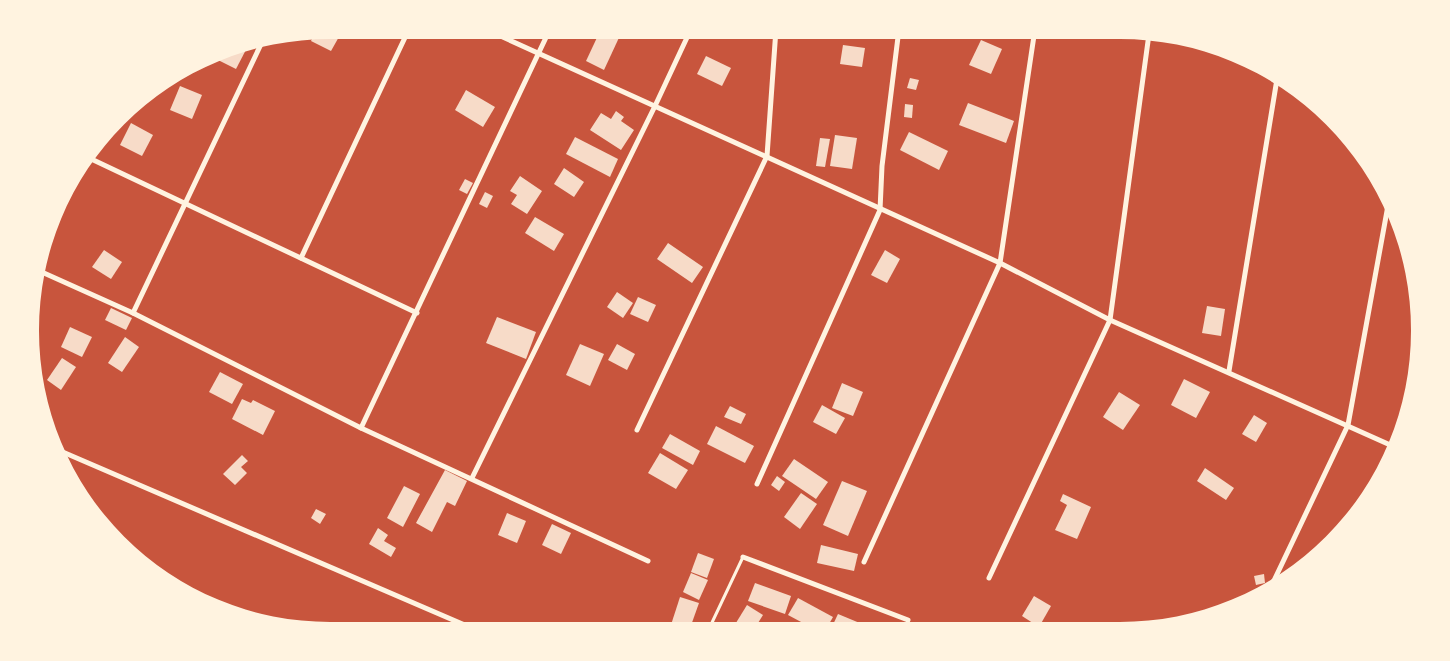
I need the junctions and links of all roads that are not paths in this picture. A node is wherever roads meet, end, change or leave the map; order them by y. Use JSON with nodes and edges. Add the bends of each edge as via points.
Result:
{"nodes":[{"id":1,"x":404,"y":39,"type":"edge"},
{"id":2,"x":509,"y":39,"type":"edge"},
{"id":3,"x":545,"y":39,"type":"edge"},
{"id":4,"x":686,"y":39,"type":"edge"},
{"id":5,"x":775,"y":39,"type":"edge"},
{"id":6,"x":898,"y":39,"type":"edge"},
{"id":7,"x":1033,"y":39,"type":"edge"},
{"id":8,"x":1148,"y":40,"type":"edge"},
{"id":9,"x":259,"y":48,"type":"edge"},
{"id":10,"x":539,"y":52,"type":"junction"},
{"id":11,"x":1276,"y":85,"type":"edge"},
{"id":12,"x":656,"y":106,"type":"junction"},
{"id":13,"x":767,"y":156,"type":"junction"},
{"id":14,"x":94,"y":160,"type":"edge"},
{"id":15,"x":187,"y":204,"type":"junction"},
{"id":16,"x":880,"y":210,"type":"junction"},
{"id":17,"x":1387,"y":214,"type":"edge"},
{"id":18,"x":301,"y":258,"type":"junction"},
{"id":19,"x":1000,"y":263,"type":"junction"},
{"id":20,"x":45,"y":274,"type":"edge"},
{"id":21,"x":133,"y":313,"type":"junction"},
{"id":22,"x":417,"y":313,"type":"junction"},
{"id":23,"x":1110,"y":320,"type":"junction"},
{"id":24,"x":1229,"y":371,"type":"junction"},
{"id":25,"x":1348,"y":425,"type":"junction"},
{"id":26,"x":361,"y":428,"type":"junction"},
{"id":27,"x":637,"y":430,"type":"dead end"},
{"id":28,"x":1388,"y":444,"type":"edge"},
{"id":29,"x":66,"y":454,"type":"edge"},
{"id":30,"x":472,"y":478,"type":"junction"},
{"id":31,"x":757,"y":484,"type":"dead end"},
{"id":32,"x":743,"y":557,"type":"joint"},
{"id":33,"x":648,"y":561,"type":"dead end"},
{"id":34,"x":864,"y":562,"type":"dead end"},
{"id":35,"x":1276,"y":576,"type":"edge"},
{"id":36,"x":989,"y":578,"type":"dead end"},
{"id":37,"x":908,"y":620,"type":"edge"},
{"id":38,"x":459,"y":622,"type":"edge"},
{"id":39,"x":712,"y":622,"type":"edge"}],
"edges":[{"from":1,"to":18,"type":"street"},
{"from":2,"to":10,"type":"street"},
{"from":3,"to":10,"type":"street"},
{"from":4,"to":12,"type":"street"},
{"from":5,"to":13,"type":"street"},
{"from":6,"to":16,"type":"street"},
{"from":7,"to":19,"type":"street"},
{"from":8,"to":23,"type":"street"},
{"from":9,"to":15,"type":"street"},
{"from":10,"to":12,"type":"street"},
{"from":10,"to":22,"type":"street"},
{"from":11,"to":24,"type":"street"},
{"from":12,"to":13,"type":"street"},
{"from":12,"to":30,"type":"street"},
{"from":13,"to":16,"type":"street"},
{"from":13,"to":27,"type":"street"},
{"from":14,"to":15,"type":"street"},
{"from":15,"to":18,"type":"street"},
{"from":15,"to":21,"type":"street"},
{"from":16,"to":19,"type":"street"},
{"from":16,"to":31,"type":"street"},
{"from":17,"to":25,"type":"street"},
{"from":18,"to":22,"type":"street"},
{"from":19,"to":23,"type":"street"},
{"from":19,"to":34,"type":"street"},
{"from":20,"to":21,"type":"street"},
{"from":21,"to":26,"type":"street"},
{"from":22,"to":26,"type":"street"},
{"from":23,"to":24,"type":"street"},
{"from":23,"to":36,"type":"street"},
{"from":24,"to":25,"type":"street"},
{"from":25,"to":28,"type":"street"},
{"from":25,"to":35,"type":"street"},
{"from":26,"to":30,"type":"street"},
{"from":29,"to":38,"type":"street"},
{"from":30,"to":33,"type":"street"},
{"from":32,"to":37,"type":"street"},
{"from":32,"to":39,"type":"lane"}]}
